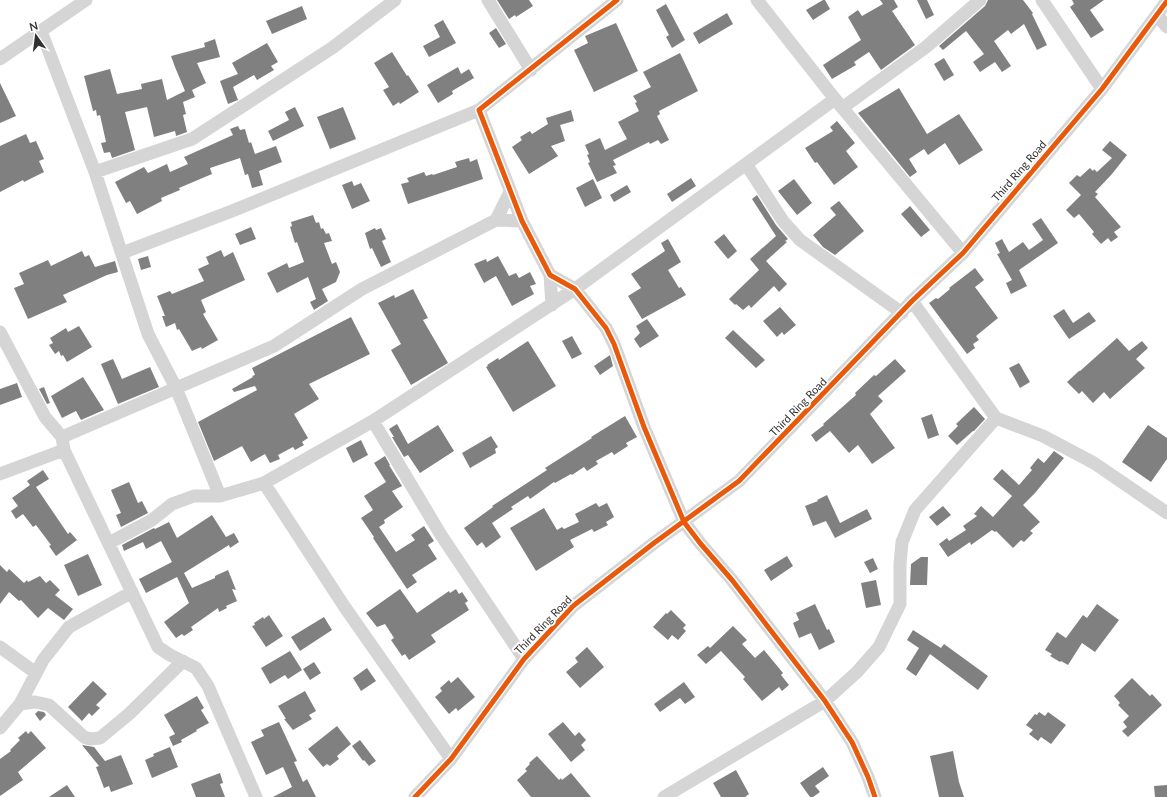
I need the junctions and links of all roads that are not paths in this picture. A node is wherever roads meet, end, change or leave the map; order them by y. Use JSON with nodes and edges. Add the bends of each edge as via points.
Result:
{"nodes":[{"id":1,"x":86,"y":0,"type":"edge"},
{"id":2,"x":395,"y":0,"type":"edge"},
{"id":3,"x":488,"y":0,"type":"edge"},
{"id":4,"x":617,"y":0,"type":"edge"},
{"id":5,"x":757,"y":0,"type":"edge"},
{"id":6,"x":980,"y":0,"type":"edge"},
{"id":7,"x":1042,"y":0,"type":"edge"},
{"id":8,"x":1167,"y":1,"type":"edge"},
{"id":9,"x":1157,"y":15,"type":"junction"},
{"id":10,"x":1167,"y":27,"type":"edge"},
{"id":11,"x":41,"y":31,"type":"junction"},
{"id":12,"x":0,"y":59,"type":"edge"},
{"id":13,"x":531,"y":70,"type":"junction"},
{"id":14,"x":1102,"y":89,"type":"junction"},
{"id":15,"x":839,"y":103,"type":"junction"},
{"id":16,"x":479,"y":110,"type":"junction"},
{"id":17,"x":746,"y":164,"type":"junction"},
{"id":18,"x":95,"y":172,"type":"junction"},
{"id":19,"x":510,"y":192,"type":"junction"},
{"id":20,"x":496,"y":220,"type":"junction"},
{"id":21,"x":522,"y":221,"type":"junction"},
{"id":22,"x":122,"y":253,"type":"junction"},
{"id":23,"x":963,"y":253,"type":"junction"},
{"id":24,"x":550,"y":275,"type":"junction"},
{"id":25,"x":575,"y":289,"type":"junction"},
{"id":26,"x":912,"y":301,"type":"junction"},
{"id":27,"x":552,"y":305,"type":"junction"},
{"id":28,"x":902,"y":313,"type":"junction"},
{"id":29,"x":0,"y":332,"type":"edge"},
{"id":30,"x":176,"y":388,"type":"junction"},
{"id":31,"x":996,"y":418,"type":"junction"},
{"id":32,"x":373,"y":421,"type":"junction"},
{"id":33,"x":62,"y":437,"type":"junction"},
{"id":34,"x":64,"y":450,"type":"junction"},
{"id":35,"x":0,"y":474,"type":"edge"},
{"id":36,"x":264,"y":483,"type":"junction"},
{"id":37,"x":220,"y":496,"type":"junction"},
{"id":38,"x":1167,"y":513,"type":"edge"},
{"id":39,"x":684,"y":522,"type":"junction"},
{"id":40,"x":109,"y":543,"type":"junction"},
{"id":41,"x":132,"y":592,"type":"junction"},
{"id":42,"x":0,"y":647,"type":"edge"},
{"id":43,"x":524,"y":658,"type":"junction"},
{"id":44,"x":183,"y":661,"type":"junction"},
{"id":45,"x":36,"y":673,"type":"junction"},
{"id":46,"x":825,"y":701,"type":"junction"},
{"id":47,"x":20,"y":704,"type":"junction"},
{"id":48,"x":0,"y":728,"type":"edge"},
{"id":49,"x":451,"y":759,"type":"junction"},
{"id":50,"x":256,"y":797,"type":"edge"},
{"id":51,"x":415,"y":797,"type":"edge"},
{"id":52,"x":664,"y":797,"type":"edge"},
{"id":53,"x":874,"y":797,"type":"edge"}],
"edges":[{"from":1,"to":11,"type":"street"},
{"from":2,"to":18,"type":"street","via":[[332,48],[192,139]]},
{"from":3,"to":13,"type":"street"},
{"from":4,"to":13,"type":"street"},
{"from":5,"to":15,"type":"street"},
{"from":6,"to":15,"type":"street","via":[[926,47]]},
{"from":7,"to":14,"type":"street"},
{"from":8,"to":9,"type":"street","name":"Third Ring Road"},
{"from":9,"to":10,"type":"street"},
{"from":9,"to":14,"type":"street","name":"Third Ring Road"},
{"from":11,"to":12,"type":"street"},
{"from":11,"to":18,"type":"street"},
{"from":13,"to":16,"type":"street"},
{"from":14,"to":23,"type":"street","name":"Third Ring Road"},
{"from":15,"to":17,"type":"street"},
{"from":15,"to":23,"type":"street"},
{"from":16,"to":19,"type":"street"},
{"from":16,"to":22,"type":"street"},
{"from":17,"to":25,"type":"street"},
{"from":17,"to":28,"type":"street","via":[[783,221],[800,240]]},
{"from":18,"to":22,"type":"street"},
{"from":19,"to":20,"type":"street"},
{"from":19,"to":21,"type":"street"},
{"from":20,"to":21,"type":"street"},
{"from":20,"to":30,"type":"street","via":[[362,289],[274,346]]},
{"from":21,"to":24,"type":"street"},
{"from":22,"to":30,"type":"street","via":[[148,334]]},
{"from":23,"to":26,"type":"street","name":"Third Ring Road"},
{"from":24,"to":25,"type":"street"},
{"from":24,"to":27,"type":"street"},
{"from":25,"to":27,"type":"street"},
{"from":25,"to":39,"type":"street","via":[[606,328],[614,344],[644,427]]},
{"from":26,"to":28,"type":"street","name":"Third Ring Road"},
{"from":26,"to":31,"type":"street"},
{"from":27,"to":32,"type":"street"},
{"from":28,"to":39,"type":"street","name":"Third Ring Road","via":[[739,481]]},
{"from":29,"to":33,"type":"street","via":[[45,417]]},
{"from":30,"to":33,"type":"street"},
{"from":30,"to":37,"type":"street"},
{"from":31,"to":38,"type":"street","via":[[1043,436],[1094,463]]},
{"from":31,"to":46,"type":"street","via":[[916,510],[902,542],[900,604],[879,647],[857,672]]},
{"from":32,"to":36,"type":"street"},
{"from":32,"to":43,"type":"street","via":[[441,535]]},
{"from":33,"to":34,"type":"street"},
{"from":34,"to":35,"type":"street"},
{"from":34,"to":40,"type":"street"},
{"from":36,"to":37,"type":"street"},
{"from":36,"to":49,"type":"street","via":[[344,606]]},
{"from":37,"to":40,"type":"street","via":[[194,496],[172,504],[152,520]]},
{"from":39,"to":43,"type":"street","name":"Third Ring Road","via":[[573,606]]},
{"from":39,"to":46,"type":"street"},
{"from":40,"to":41,"type":"street"},
{"from":41,"to":44,"type":"street","via":[[158,647]]},
{"from":41,"to":45,"type":"street","via":[[69,627]]},
{"from":42,"to":45,"type":"street"},
{"from":43,"to":49,"type":"street","name":"Third Ring Road"},
{"from":44,"to":47,"type":"street","via":[[129,714],[100,738],[84,737],[49,705],[35,702]]},
{"from":44,"to":50,"type":"street","via":[[196,668],[208,686]]},
{"from":45,"to":47,"type":"street"},
{"from":46,"to":52,"type":"street"},
{"from":46,"to":53,"type":"street","via":[[852,742]]},
{"from":47,"to":48,"type":"street"},
{"from":49,"to":51,"type":"street","name":"Third Ring Road"}]}
